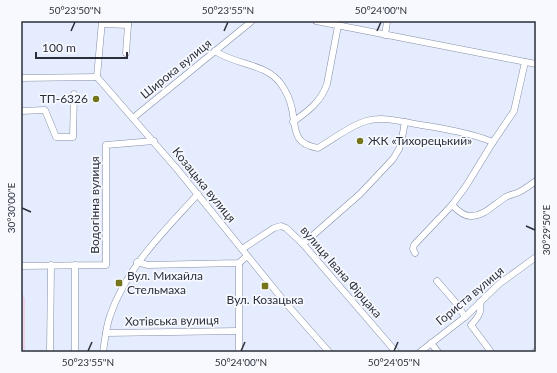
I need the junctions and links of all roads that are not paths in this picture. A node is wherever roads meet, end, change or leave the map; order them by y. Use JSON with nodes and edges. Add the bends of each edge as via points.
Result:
{"nodes":[{"id":1,"x":252,"y":21,"type":"edge"},
{"id":2,"x":316,"y":21,"type":"edge"},
{"id":3,"x":102,"y":22,"type":"edge"},
{"id":4,"x":387,"y":22,"type":"edge"},
{"id":5,"x":128,"y":23,"type":"edge"},
{"id":6,"x":338,"y":26,"type":"junction"},
{"id":7,"x":385,"y":35,"type":"junction"},
{"id":8,"x":215,"y":51,"type":"junction"},
{"id":9,"x":126,"y":53,"type":"dead end"},
{"id":10,"x":525,"y":62,"type":"junction"},
{"id":11,"x":536,"y":64,"type":"edge"},
{"id":12,"x":97,"y":77,"type":"junction"},
{"id":13,"x":21,"y":78,"type":"edge"},
{"id":14,"x":74,"y":94,"type":"dead end"},
{"id":15,"x":21,"y":111,"type":"edge"},
{"id":16,"x":133,"y":118,"type":"junction"},
{"id":17,"x":293,"y":122,"type":"junction"},
{"id":18,"x":405,"y":122,"type":"junction"},
{"id":19,"x":154,"y":141,"type":"junction"},
{"id":20,"x":493,"y":142,"type":"junction"},
{"id":21,"x":536,"y":181,"type":"edge"},
{"id":22,"x":198,"y":194,"type":"junction"},
{"id":23,"x":452,"y":205,"type":"junction"},
{"id":24,"x":303,"y":244,"type":"junction"},
{"id":25,"x":242,"y":249,"type":"junction"},
{"id":26,"x":415,"y":253,"type":"dead end"},
{"id":27,"x":247,"y":256,"type":"junction"},
{"id":28,"x":536,"y":257,"type":"edge"},
{"id":29,"x":137,"y":262,"type":"junction"},
{"id":30,"x":239,"y":263,"type":"junction"},
{"id":31,"x":51,"y":265,"type":"junction"},
{"id":32,"x":75,"y":265,"type":"junction"},
{"id":33,"x":21,"y":266,"type":"edge"},
{"id":34,"x":438,"y":281,"type":"dead end"},
{"id":35,"x":480,"y":302,"type":"junction"},
{"id":36,"x":465,"y":317,"type":"junction"},
{"id":37,"x":238,"y":331,"type":"junction"},
{"id":38,"x":106,"y":333,"type":"junction"},
{"id":39,"x":431,"y":343,"type":"junction"},
{"id":40,"x":50,"y":352,"type":"edge"},
{"id":41,"x":75,"y":352,"type":"edge"},
{"id":42,"x":103,"y":352,"type":"edge"},
{"id":43,"x":239,"y":352,"type":"edge"},
{"id":44,"x":329,"y":352,"type":"edge"},
{"id":45,"x":396,"y":352,"type":"edge"},
{"id":46,"x":420,"y":352,"type":"edge"},
{"id":47,"x":438,"y":352,"type":"edge"},
{"id":48,"x":492,"y":352,"type":"edge"}],
"edges":[{"from":1,"to":8,"type":"street","name":"Широка вулиця"},
{"from":2,"to":6,"type":"street"},
{"from":3,"to":5,"type":"street"},
{"from":3,"to":12,"type":"street"},
{"from":4,"to":7,"type":"street"},
{"from":5,"to":9,"type":"street"},
{"from":6,"to":7,"type":"street"},
{"from":6,"to":17,"type":"street","via":[[324,92],[313,107]]},
{"from":7,"to":10,"type":"street"},
{"from":8,"to":16,"type":"street","name":"Широка вулиця"},
{"from":8,"to":17,"type":"street","via":[[265,71],[280,82],[288,95]]},
{"from":10,"to":11,"type":"street"},
{"from":10,"to":20,"type":"street","via":[[514,111]]},
{"from":12,"to":13,"type":"street"},
{"from":12,"to":16,"type":"street","name":"Козацька вулиця"},
{"from":14,"to":15,"type":"street","via":[[73,137],[56,137],[45,110]]},
{"from":16,"to":19,"type":"street","name":"Козацька вулиця"},
{"from":17,"to":18,"type":"street","via":[[298,138],[305,144],[318,148],[367,121],[391,119]]},
{"from":18,"to":20,"type":"street","via":[[467,133]]},
{"from":18,"to":24,"type":"street","via":[[399,149],[393,159],[360,194]]},
{"from":19,"to":22,"type":"street","name":"Козацька вулиця"},
{"from":19,"to":32,"type":"street","name":"Водогінна вулиця","via":[[106,145],[106,265]]},
{"from":20,"to":23,"type":"street"},
{"from":21,"to":23,"type":"street","via":[[475,215],[465,214]]},
{"from":22,"to":25,"type":"street","name":"Козацька вулиця"},
{"from":22,"to":29,"type":"street"},
{"from":23,"to":26,"type":"street","via":[[414,245]]},
{"from":24,"to":25,"type":"street","name":"вулиця Івана Фірцака","via":[[281,226]]},
{"from":24,"to":45,"type":"street","name":"вулиця Івана Фірцака"},
{"from":25,"to":27,"type":"street","name":"Козацька вулиця"},
{"from":27,"to":30,"type":"street"},
{"from":27,"to":44,"type":"street","name":"Козацька вулиця"},
{"from":28,"to":35,"type":"street","name":"Гориста вулиця","via":[[499,284]]},
{"from":29,"to":30,"type":"street","via":[[148,265]]},
{"from":29,"to":38,"type":"street","via":[[115,302]]},
{"from":30,"to":37,"type":"street"},
{"from":31,"to":32,"type":"street"},
{"from":31,"to":33,"type":"street"},
{"from":31,"to":40,"type":"street"},
{"from":32,"to":41,"type":"street"},
{"from":34,"to":36,"type":"street"},
{"from":35,"to":36,"type":"street","name":"Гориста вулиця"},
{"from":35,"to":48,"type":"street","via":[[480,312],[472,325]]},
{"from":36,"to":39,"type":"street","name":"Гориста вулиця"},
{"from":37,"to":38,"type":"street","name":"Хотівська вулиця"},
{"from":37,"to":43,"type":"street"},
{"from":38,"to":42,"type":"street"},
{"from":39,"to":46,"type":"street","name":"Гориста вулиця"},
{"from":39,"to":47,"type":"street"}]}
